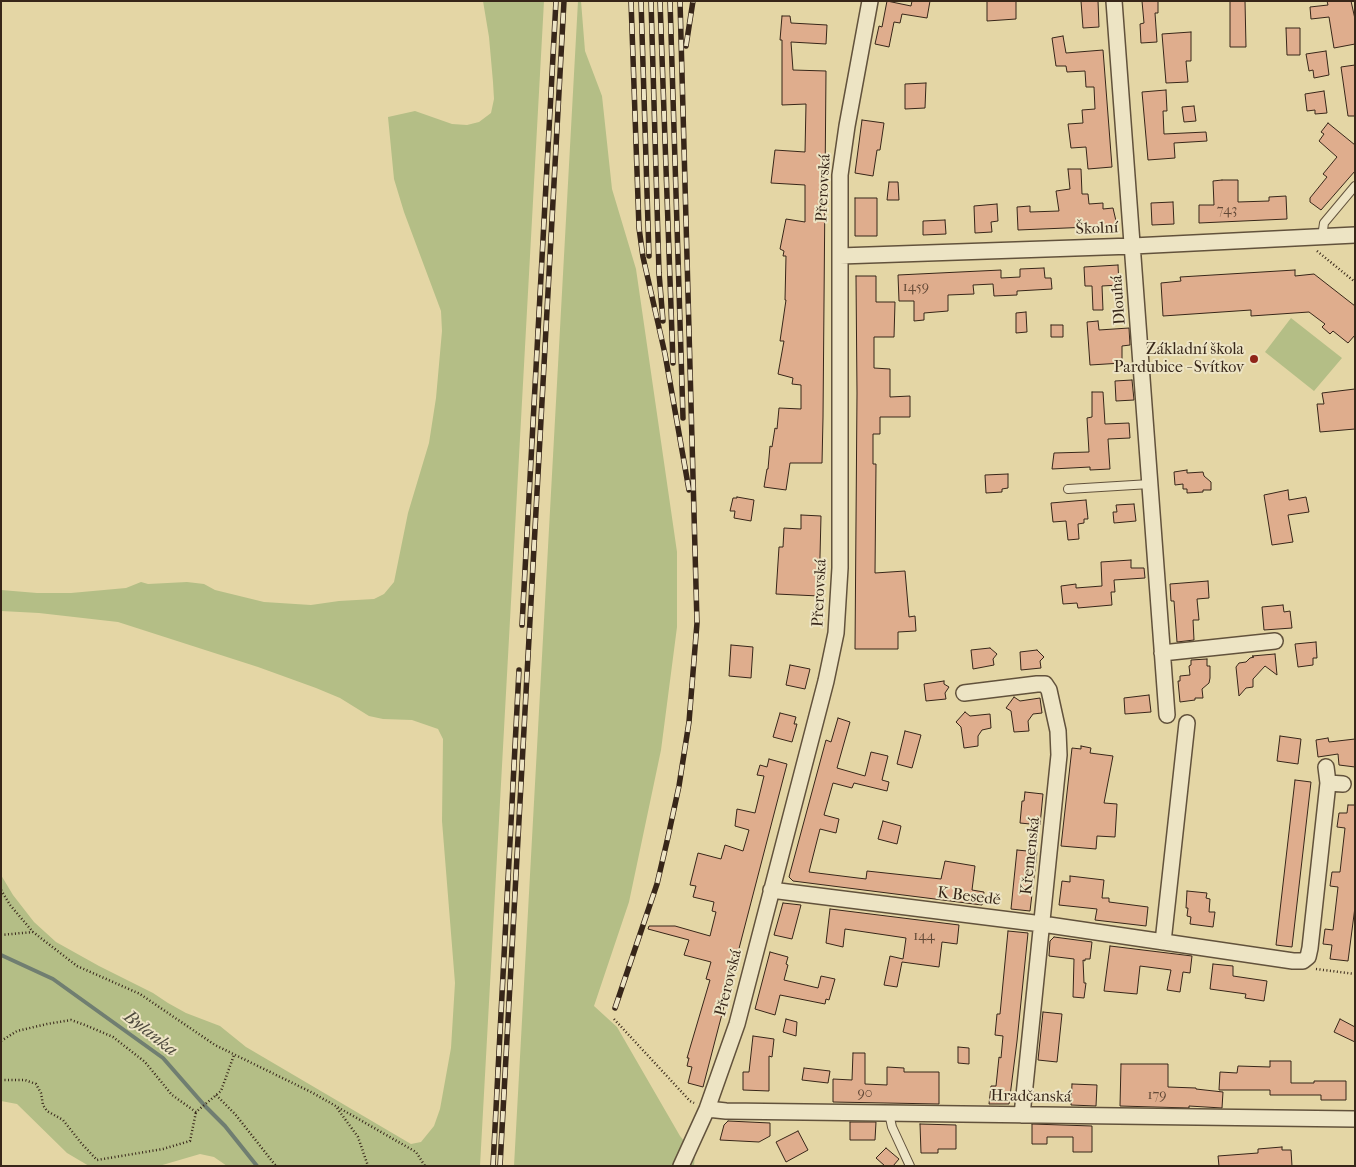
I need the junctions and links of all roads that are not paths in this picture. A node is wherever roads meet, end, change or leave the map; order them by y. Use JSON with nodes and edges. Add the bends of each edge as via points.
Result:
{"nodes":[{"id":1,"x":870,"y":1,"type":"edge"},
{"id":2,"x":1114,"y":1,"type":"edge"},
{"id":3,"x":1355,"y":186,"type":"edge"},
{"id":4,"x":1355,"y":235,"type":"edge"},
{"id":5,"x":1318,"y":237,"type":"junction"},
{"id":6,"x":1133,"y":246,"type":"junction"},
{"id":7,"x":840,"y":256,"type":"junction"},
{"id":8,"x":1150,"y":484,"type":"junction"},
{"id":9,"x":1068,"y":489,"type":"dead end"},
{"id":10,"x":1275,"y":641,"type":"dead end"},
{"id":11,"x":1162,"y":653,"type":"junction"},
{"id":12,"x":964,"y":692,"type":"dead end"},
{"id":13,"x":1167,"y":715,"type":"dead end"},
{"id":14,"x":1187,"y":723,"type":"dead end"},
{"id":15,"x":1332,"y":778,"type":"dead end"},
{"id":16,"x":771,"y":890,"type":"junction"},
{"id":17,"x":1042,"y":924,"type":"junction"},
{"id":18,"x":1163,"y":942,"type":"junction"},
{"id":19,"x":707,"y":1109,"type":"junction"},
{"id":20,"x":889,"y":1113,"type":"junction"},
{"id":21,"x":1022,"y":1115,"type":"junction"},
{"id":22,"x":1355,"y":1119,"type":"edge"},
{"id":23,"x":681,"y":1166,"type":"edge"},
{"id":24,"x":910,"y":1166,"type":"edge"}],
"edges":[{"from":1,"to":7,"type":"street","name":"Přerovská","via":[[843,147],[839,193]]},
{"from":2,"to":6,"type":"street","name":"Dlouhá"},
{"from":3,"to":5,"type":"lane","via":[[1324,223]]},
{"from":4,"to":5,"type":"street","name":"Školní"},
{"from":5,"to":6,"type":"street","name":"Školní"},
{"from":6,"to":7,"type":"street","name":"Školní"},
{"from":6,"to":8,"type":"street","name":"Dlouhá"},
{"from":7,"to":16,"type":"street","name":"Přerovská","via":[[838,617],[826,681]]},
{"from":8,"to":9,"type":"lane"},
{"from":8,"to":11,"type":"street","name":"Dlouhá"},
{"from":10,"to":11,"type":"street","via":[[1253,637]]},
{"from":11,"to":13,"type":"street","name":"Dlouhá"},
{"from":12,"to":17,"type":"street","name":"Křemenská","via":[[1041,684],[1049,690],[1058,732],[1059,755]]},
{"from":14,"to":18,"type":"street"},
{"from":15,"to":18,"type":"street","name":"K Besedě","via":[[1306,959],[1293,961]]},
{"from":16,"to":17,"type":"street","name":"K Besedě"},
{"from":16,"to":19,"type":"street","name":"Přerovská","via":[[736,1024]]},
{"from":17,"to":18,"type":"street","name":"K Besedě"},
{"from":17,"to":21,"type":"street","name":"Křemenská"},
{"from":19,"to":20,"type":"street","name":"Hradčanská"},
{"from":19,"to":23,"type":"street","name":"Přerovská"},
{"from":20,"to":21,"type":"street","name":"Hradčanská"},
{"from":20,"to":24,"type":"lane"},
{"from":21,"to":22,"type":"street","name":"Hradčanská"}]}
